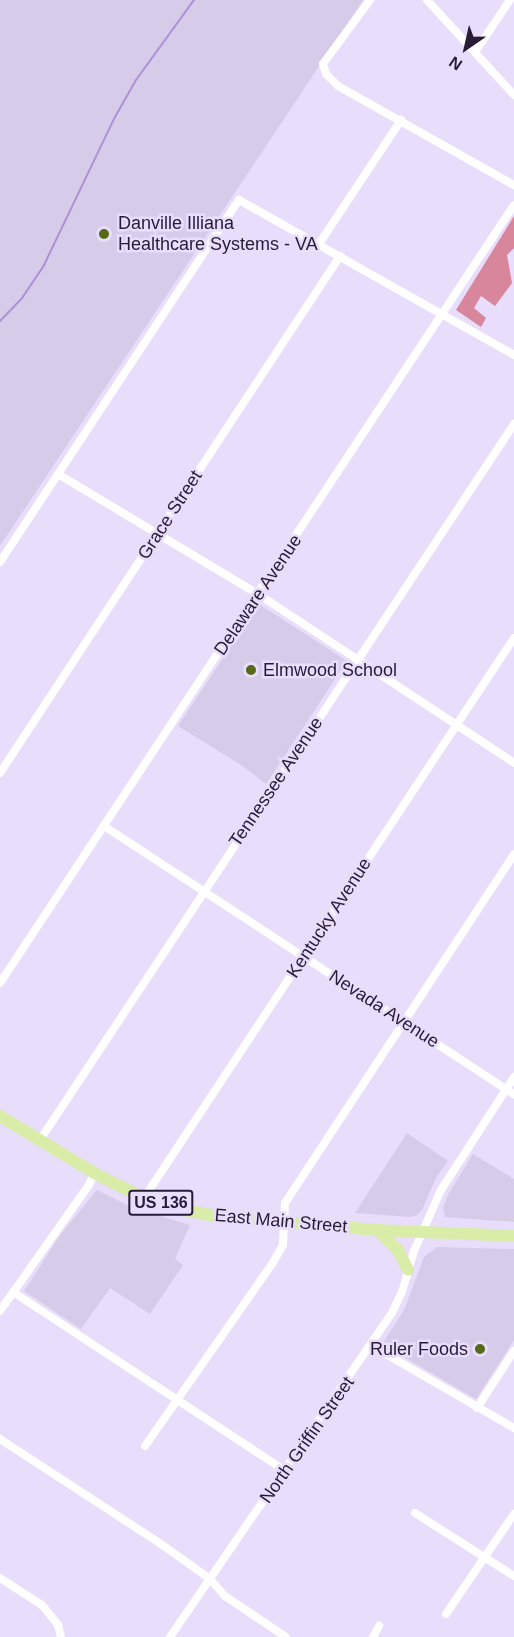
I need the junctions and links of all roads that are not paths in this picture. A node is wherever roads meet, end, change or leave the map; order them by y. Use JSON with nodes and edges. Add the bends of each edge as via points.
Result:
{"nodes":[{"id":1,"x":370,"y":0,"type":"edge"},
{"id":2,"x":427,"y":0,"type":"edge"},
{"id":3,"x":510,"y":0,"type":"edge"},
{"id":4,"x":475,"y":52,"type":"junction"},
{"id":5,"x":514,"y":95,"type":"edge"},
{"id":6,"x":401,"y":120,"type":"junction"},
{"id":7,"x":514,"y":185,"type":"edge"},
{"id":8,"x":514,"y":205,"type":"edge"},
{"id":9,"x":319,"y":244,"type":"junction"},
{"id":10,"x":340,"y":256,"type":"junction"},
{"id":11,"x":443,"y":315,"type":"junction"},
{"id":12,"x":514,"y":355,"type":"edge"},
{"id":13,"x":514,"y":424,"type":"edge"},
{"id":14,"x":58,"y":474,"type":"junction"},
{"id":15,"x":159,"y":533,"type":"junction"},
{"id":16,"x":0,"y":562,"type":"edge"},
{"id":17,"x":258,"y":594,"type":"junction"},
{"id":18,"x":514,"y":638,"type":"edge"},
{"id":19,"x":358,"y":659,"type":"junction"},
{"id":20,"x":456,"y":725,"type":"junction"},
{"id":21,"x":514,"y":763,"type":"edge"},
{"id":22,"x":0,"y":773,"type":"edge"},
{"id":23,"x":105,"y":826,"type":"junction"},
{"id":24,"x":514,"y":854,"type":"edge"},
{"id":25,"x":204,"y":890,"type":"junction"},
{"id":26,"x":303,"y":957,"type":"junction"},
{"id":27,"x":0,"y":983,"type":"edge"},
{"id":28,"x":404,"y":1022,"type":"junction"},
{"id":29,"x":514,"y":1077,"type":"edge"},
{"id":30,"x":506,"y":1089,"type":"junction"},
{"id":31,"x":514,"y":1094,"type":"edge"},
{"id":32,"x":0,"y":1116,"type":"edge"},
{"id":33,"x":40,"y":1140,"type":"junction"},
{"id":34,"x":94,"y":1173,"type":"junction"},
{"id":35,"x":144,"y":1198,"type":"junction"},
{"id":36,"x":284,"y":1222,"type":"junction"},
{"id":37,"x":377,"y":1230,"type":"junction"},
{"id":38,"x":423,"y":1232,"type":"junction"},
{"id":39,"x":514,"y":1236,"type":"edge"},
{"id":40,"x":408,"y":1270,"type":"junction"},
{"id":41,"x":13,"y":1292,"type":"junction"},
{"id":42,"x":0,"y":1311,"type":"edge"},
{"id":43,"x":372,"y":1346,"type":"junction"},
{"id":44,"x":514,"y":1352,"type":"edge"},
{"id":45,"x":177,"y":1401,"type":"junction"},
{"id":46,"x":477,"y":1407,"type":"junction"},
{"id":47,"x":514,"y":1428,"type":"edge"},
{"id":48,"x":0,"y":1438,"type":"edge"},
{"id":49,"x":146,"y":1446,"type":"dead end"},
{"id":50,"x":285,"y":1471,"type":"junction"},
{"id":51,"x":414,"y":1514,"type":"dead end"},
{"id":52,"x":514,"y":1514,"type":"edge"},
{"id":53,"x":485,"y":1557,"type":"junction"},
{"id":54,"x":514,"y":1575,"type":"edge"},
{"id":55,"x":0,"y":1578,"type":"edge"},
{"id":56,"x":210,"y":1579,"type":"junction"},
{"id":57,"x":446,"y":1614,"type":"dead end"},
{"id":58,"x":379,"y":1626,"type":"dead end"},
{"id":59,"x":61,"y":1637,"type":"edge"},
{"id":60,"x":170,"y":1637,"type":"edge"},
{"id":61,"x":286,"y":1637,"type":"edge"},
{"id":62,"x":373,"y":1637,"type":"edge"}],
"edges":[{"from":1,"to":6,"type":"street","via":[[323,64],[326,74],[338,86]]},
{"from":2,"to":4,"type":"street"},
{"from":3,"to":4,"type":"street"},
{"from":4,"to":5,"type":"street"},
{"from":6,"to":7,"type":"street"},
{"from":6,"to":9,"type":"street"},
{"from":8,"to":11,"type":"street","name":"Delaware Avenue"},
{"from":9,"to":10,"type":"street"},
{"from":9,"to":14,"type":"street","via":[[239,200]]},
{"from":10,"to":11,"type":"street"},
{"from":10,"to":15,"type":"street","name":"Grace Street"},
{"from":11,"to":12,"type":"street"},
{"from":11,"to":17,"type":"street","name":"Delaware Avenue"},
{"from":13,"to":19,"type":"street","name":"Tennessee Avenue"},
{"from":14,"to":15,"type":"street"},
{"from":14,"to":16,"type":"street"},
{"from":15,"to":17,"type":"street"},
{"from":15,"to":22,"type":"street","name":"Grace Street"},
{"from":17,"to":19,"type":"street"},
{"from":17,"to":23,"type":"street","name":"Delaware Avenue"},
{"from":18,"to":20,"type":"street","name":"Kentucky Avenue"},
{"from":19,"to":20,"type":"street"},
{"from":19,"to":25,"type":"street","name":"Tennessee Avenue"},
{"from":20,"to":21,"type":"street"},
{"from":20,"to":26,"type":"street","name":"Kentucky Avenue"},
{"from":23,"to":25,"type":"street","name":"Nevada Avenue"},
{"from":23,"to":27,"type":"street","name":"Delaware Avenue"},
{"from":24,"to":28,"type":"street"},
{"from":25,"to":26,"type":"street","name":"Nevada Avenue"},
{"from":25,"to":33,"type":"street","name":"Tennessee Avenue"},
{"from":26,"to":28,"type":"street","name":"Nevada Avenue"},
{"from":26,"to":35,"type":"street","name":"Kentucky Avenue"},
{"from":28,"to":30,"type":"street","name":"Nevada Avenue"},
{"from":28,"to":36,"type":"street","via":[[285,1203]]},
{"from":29,"to":30,"type":"street","name":"North Griffin Street"},
{"from":30,"to":31,"type":"street","name":"Nevada Avenue"},
{"from":30,"to":38,"type":"street","name":"North Griffin Street","via":[[441,1190]]},
{"from":32,"to":33,"type":"main road","name":"East Main Street","number":"US 136"},
{"from":33,"to":34,"type":"main road","name":"East Main Street","number":"US 136"},
{"from":34,"to":35,"type":"main road","name":"East Main Street","number":"US 136"},
{"from":34,"to":41,"type":"street"},
{"from":35,"to":36,"type":"main road","name":"East Main Street","number":"US 136","via":[[203,1214]]},
{"from":36,"to":37,"type":"main road","name":"East Main Street","number":"US 136"},
{"from":36,"to":45,"type":"street","via":[[283,1245],[272,1264]]},
{"from":37,"to":38,"type":"main road","name":"East Main Street","number":"US 136"},
{"from":37,"to":40,"type":"main road","via":[[398,1250]]},
{"from":38,"to":39,"type":"main road","name":"East Main Street","number":"US 136"},
{"from":38,"to":40,"type":"street","name":"North Griffin Street"},
{"from":40,"to":43,"type":"street","name":"North Griffin Street","via":[[392,1313]]},
{"from":41,"to":42,"type":"street"},
{"from":41,"to":45,"type":"street"},
{"from":43,"to":46,"type":"street"},
{"from":43,"to":50,"type":"street","name":"North Griffin Street"},
{"from":44,"to":46,"type":"street"},
{"from":45,"to":49,"type":"street"},
{"from":45,"to":50,"type":"street"},
{"from":46,"to":47,"type":"street"},
{"from":48,"to":56,"type":"street"},
{"from":50,"to":56,"type":"street","name":"North Griffin Street"},
{"from":51,"to":53,"type":"street"},
{"from":52,"to":53,"type":"street"},
{"from":53,"to":54,"type":"street"},
{"from":53,"to":57,"type":"street"},
{"from":55,"to":59,"type":"street","via":[[42,1605],[58,1625]]},
{"from":56,"to":60,"type":"street","name":"North Griffin Street"},
{"from":56,"to":61,"type":"street","via":[[225,1596]]},
{"from":58,"to":62,"type":"street"}]}
